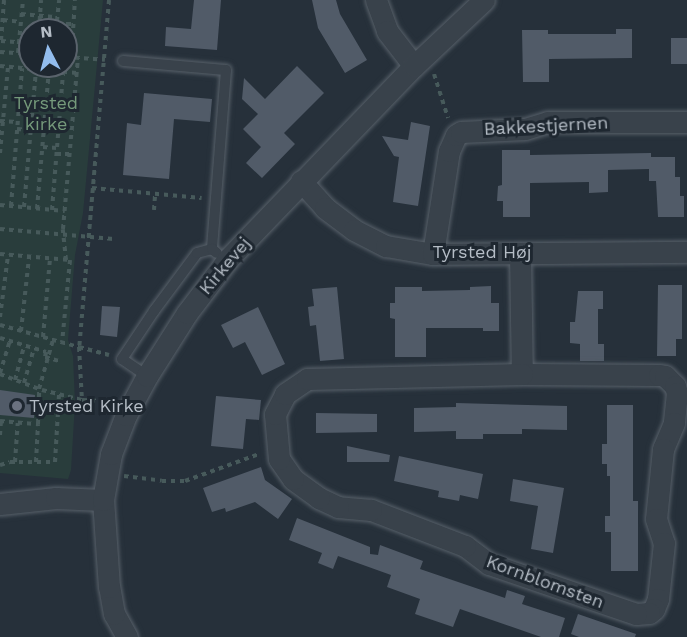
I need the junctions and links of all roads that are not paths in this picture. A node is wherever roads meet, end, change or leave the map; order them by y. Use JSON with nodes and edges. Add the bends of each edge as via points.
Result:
{"nodes":[{"id":1,"x":376,"y":0,"type":"edge"},
{"id":2,"x":484,"y":0,"type":"edge"},
{"id":3,"x":123,"y":61,"type":"road end"},
{"id":4,"x":418,"y":62,"type":"junction"},
{"id":5,"x":687,"y":122,"type":"edge"},
{"id":6,"x":301,"y":180,"type":"junction"},
{"id":7,"x":687,"y":252,"type":"edge"},
{"id":8,"x":520,"y":253,"type":"junction"},
{"id":9,"x":220,"y":254,"type":"junction"},
{"id":10,"x":433,"y":254,"type":"junction"},
{"id":11,"x":522,"y":374,"type":"junction"},
{"id":12,"x":147,"y":376,"type":"junction"},
{"id":13,"x":103,"y":500,"type":"junction"},
{"id":14,"x":0,"y":504,"type":"edge"},
{"id":15,"x":127,"y":637,"type":"edge"}],
"edges":[{"from":1,"to":4,"type":"street","via":[[387,31]]},
{"from":2,"to":4,"type":"street","name":"Kirkevej"},
{"from":3,"to":9,"type":"lane","via":[[226,70],[216,199]]},
{"from":4,"to":6,"type":"street","name":"Kirkevej"},
{"from":5,"to":10,"type":"street","name":"Bakkestjernen","via":[[548,122],[525,129],[470,130],[456,135],[447,162]]},
{"from":6,"to":9,"type":"street","name":"Kirkevej"},
{"from":6,"to":10,"type":"street","name":"Tyrsted Høj","via":[[325,208],[354,230],[386,246]]},
{"from":7,"to":8,"type":"street","name":"Tyrsted Høj"},
{"from":8,"to":10,"type":"street","name":"Tyrsted Høj"},
{"from":8,"to":11,"type":"street"},
{"from":9,"to":12,"type":"street","name":"Kirkevej"},
{"from":9,"to":12,"type":"lane","via":[[197,253],[122,359]]},
{"from":11,"to":11,"type":"street","name":"Kornblomsten","via":[[660,375],[675,386],[675,423],[663,448],[656,519],[664,543],[658,599],[649,613],[636,614],[489,564],[465,546],[371,510],[348,509],[319,498],[282,467],[276,448],[274,414],[285,394],[307,380]]},
{"from":12,"to":13,"type":"street","name":"Kirkevej","via":[[126,415],[106,473]]},
{"from":13,"to":14,"type":"street","via":[[56,498]]},
{"from":13,"to":15,"type":"street","name":"Kirkevej","via":[[109,587],[114,614]]}]}
